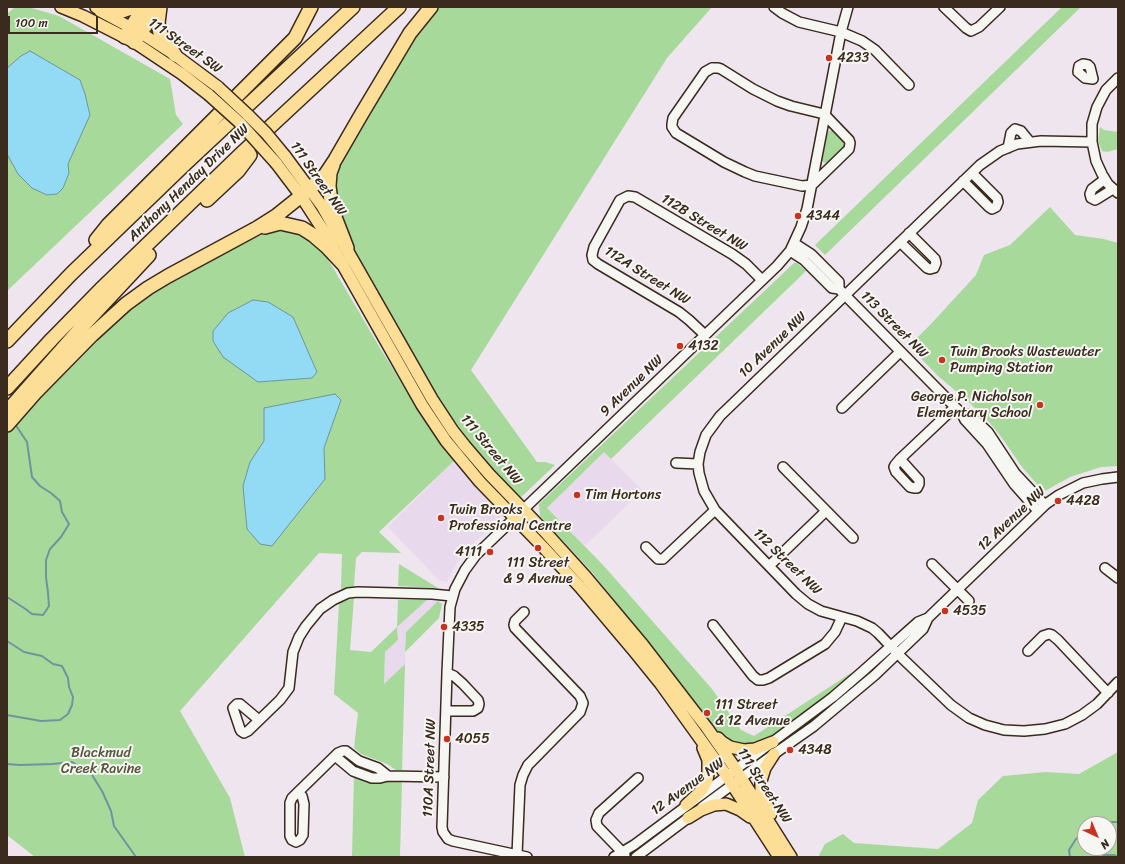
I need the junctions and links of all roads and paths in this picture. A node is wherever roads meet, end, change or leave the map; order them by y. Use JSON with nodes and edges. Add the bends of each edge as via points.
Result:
{"nodes":[{"id":1,"x":61,"y":7,"type":"edge"},
{"id":2,"x":92,"y":7,"type":"edge"},
{"id":3,"x":97,"y":7,"type":"edge"},
{"id":4,"x":134,"y":7,"type":"edge"},
{"id":5,"x":144,"y":7,"type":"edge"},
{"id":6,"x":160,"y":7,"type":"edge"},
{"id":7,"x":311,"y":7,"type":"edge"},
{"id":8,"x":353,"y":7,"type":"edge"},
{"id":9,"x":399,"y":7,"type":"edge"},
{"id":10,"x":431,"y":7,"type":"edge"},
{"id":11,"x":774,"y":7,"type":"edge"},
{"id":12,"x":848,"y":7,"type":"edge"},
{"id":13,"x":944,"y":7,"type":"edge"},
{"id":14,"x":1000,"y":7,"type":"edge"},
{"id":15,"x":841,"y":32,"type":"junction"},
{"id":16,"x":133,"y":35,"type":"junction"},
{"id":17,"x":176,"y":55,"type":"junction"},
{"id":18,"x":1118,"y":78,"type":"edge"},
{"id":19,"x":1093,"y":79,"type":"dead end"},
{"id":20,"x":909,"y":85,"type":"dead end"},
{"id":21,"x":218,"y":87,"type":"joint"},
{"id":22,"x":1106,"y":90,"type":"junction"},
{"id":23,"x":209,"y":95,"type":"joint"},
{"id":24,"x":824,"y":114,"type":"junction"},
{"id":25,"x":283,"y":115,"type":"junction"},
{"id":26,"x":1030,"y":142,"type":"junction"},
{"id":27,"x":1092,"y":142,"type":"junction"},
{"id":28,"x":1008,"y":148,"type":"junction"},
{"id":29,"x":281,"y":160,"type":"junction"},
{"id":30,"x":335,"y":160,"type":"junction"},
{"id":31,"x":972,"y":173,"type":"junction"},
{"id":32,"x":1105,"y":179,"type":"junction"},
{"id":33,"x":963,"y":181,"type":"junction"},
{"id":34,"x":812,"y":185,"type":"junction"},
{"id":35,"x":1115,"y":191,"type":"edge"},
{"id":36,"x":306,"y":192,"type":"junction"},
{"id":37,"x":628,"y":196,"type":"joint"},
{"id":38,"x":258,"y":228,"type":"junction"},
{"id":39,"x":909,"y":233,"type":"junction"},
{"id":40,"x":900,"y":242,"type":"junction"},
{"id":41,"x":792,"y":247,"type":"junction"},
{"id":42,"x":347,"y":248,"type":"junction"},
{"id":43,"x":342,"y":263,"type":"junction"},
{"id":44,"x":71,"y":274,"type":"junction"},
{"id":45,"x":762,"y":280,"type":"junction"},
{"id":46,"x":842,"y":292,"type":"junction"},
{"id":47,"x":705,"y":335,"type":"junction"},
{"id":48,"x":7,"y":342,"type":"edge"},
{"id":49,"x":900,"y":352,"type":"junction"},
{"id":50,"x":7,"y":388,"type":"edge"},
{"id":51,"x":33,"y":388,"type":"junction"},
{"id":52,"x":955,"y":407,"type":"junction"},
{"id":53,"x":842,"y":408,"type":"dead end"},
{"id":54,"x":7,"y":412,"type":"edge"},
{"id":55,"x":7,"y":425,"type":"edge"},
{"id":56,"x":900,"y":459,"type":"dead end"},
{"id":57,"x":676,"y":463,"type":"dead end"},
{"id":58,"x":698,"y":464,"type":"junction"},
{"id":59,"x":783,"y":467,"type":"dead end"},
{"id":60,"x":1118,"y":477,"type":"edge"},
{"id":61,"x":1041,"y":508,"type":"junction"},
{"id":62,"x":714,"y":510,"type":"junction"},
{"id":63,"x":826,"y":510,"type":"junction"},
{"id":64,"x":519,"y":514,"type":"junction"},
{"id":65,"x":853,"y":538,"type":"dead end"},
{"id":66,"x":646,"y":548,"type":"dead end"},
{"id":67,"x":932,"y":564,"type":"dead end"},
{"id":68,"x":768,"y":566,"type":"junction"},
{"id":69,"x":1105,"y":568,"type":"dead end"},
{"id":70,"x":1118,"y":578,"type":"edge"},
{"id":71,"x":957,"y":590,"type":"junction"},
{"id":72,"x":452,"y":596,"type":"junction"},
{"id":73,"x":968,"y":601,"type":"dead end"},
{"id":74,"x":524,"y":612,"type":"dead end"},
{"id":75,"x":842,"y":617,"type":"junction"},
{"id":76,"x":928,"y":618,"type":"junction"},
{"id":77,"x":713,"y":625,"type":"dead end"},
{"id":78,"x":891,"y":646,"type":"junction"},
{"id":79,"x":1028,"y":651,"type":"dead end"},
{"id":80,"x":898,"y":654,"type":"junction"},
{"id":81,"x":447,"y":673,"type":"junction"},
{"id":82,"x":1118,"y":682,"type":"edge"},
{"id":83,"x":1108,"y":693,"type":"junction"},
{"id":84,"x":446,"y":711,"type":"junction"},
{"id":85,"x":259,"y":720,"type":"dead end"},
{"id":86,"x":703,"y":732,"type":"junction"},
{"id":87,"x":773,"y":742,"type":"junction"},
{"id":88,"x":774,"y":754,"type":"junction"},
{"id":89,"x":444,"y":777,"type":"junction"},
{"id":90,"x":734,"y":777,"type":"junction"},
{"id":91,"x":638,"y":778,"type":"dead end"},
{"id":92,"x":296,"y":794,"type":"dead end"},
{"id":93,"x":686,"y":805,"type":"junction"},
{"id":94,"x":688,"y":818,"type":"junction"},
{"id":95,"x":760,"y":827,"type":"junction"},
{"id":96,"x":484,"y":852,"type":"edge"},
{"id":97,"x":517,"y":855,"type":"junction"},
{"id":98,"x":622,"y":856,"type":"edge"},
{"id":99,"x":528,"y":857,"type":"edge"},
{"id":100,"x":636,"y":857,"type":"edge"},
{"id":101,"x":779,"y":857,"type":"edge"},
{"id":102,"x":792,"y":857,"type":"edge"}],
"edges":[{"from":1,"to":16,"type":"main road","name":"111 Street SW"},
{"from":2,"to":16,"type":"main road","name":"111 Street SW"},
{"from":3,"to":4,"type":"highway","via":[[119,12]]},
{"from":5,"to":16,"type":"highway"},
{"from":6,"to":16,"type":"highway"},
{"from":6,"to":17,"type":"highway","via":[[160,33]]},
{"from":7,"to":44,"type":"highway","via":[[295,38],[108,225]]},
{"from":8,"to":44,"type":"highway","name":"Anthony Henday Drive NW"},
{"from":9,"to":25,"type":"highway","name":"Anthony Henday Drive NW"},
{"from":10,"to":30,"type":"highway","via":[[410,34],[360,114]]},
{"from":11,"to":15,"type":"street","via":[[799,22]]},
{"from":12,"to":15,"type":"street","name":"9 Avenue NW"},
{"from":13,"to":14,"type":"street","via":[[971,30],[979,27]]},
{"from":15,"to":20,"type":"street","via":[[872,48]]},
{"from":15,"to":24,"type":"street","name":"9 Avenue NW"},
{"from":16,"to":17,"type":"main road","name":"111 Street SW"},
{"from":16,"to":23,"type":"main road","name":"111 Street SW"},
{"from":17,"to":21,"type":"main road","name":"111 Street SW"},
{"from":18,"to":22,"type":"street"},
{"from":19,"to":22,"type":"street"},
{"from":21,"to":29,"type":"main road","name":"111 Street NW","bridge":true,"via":[[266,133]]},
{"from":22,"to":27,"type":"street","via":[[1094,117]]},
{"from":23,"to":29,"type":"main road","name":"111 Street NW","bridge":true},
{"from":24,"to":34,"type":"street","name":"9 Avenue NW"},
{"from":24,"to":34,"type":"street","via":[[849,140],[850,146]]},
{"from":24,"to":34,"type":"street","via":[[777,101],[721,69],[712,68],[705,72],[673,118],[672,127],[676,133],[724,162],[765,179],[802,186]]},
{"from":25,"to":50,"type":"highway","name":"Anthony Henday Drive NW","via":[[100,290]]},
{"from":25,"to":51,"type":"highway","via":[[238,171],[155,248],[79,330]]},
{"from":26,"to":27,"type":"street","name":"10 Avenue NW"},
{"from":26,"to":28,"type":"street","name":"10 Avenue NW"},
{"from":26,"to":28,"type":"street","via":[[1021,131],[1015,129],[1010,133]]},
{"from":27,"to":32,"type":"street","via":[[1096,162]]},
{"from":28,"to":31,"type":"street","name":"10 Avenue NW","via":[[986,160]]},
{"from":29,"to":36,"type":"main road","name":"111 Street NW"},
{"from":30,"to":36,"type":"highway","via":[[325,175]]},
{"from":30,"to":42,"type":"highway","via":[[330,173],[331,201]]},
{"from":31,"to":33,"type":"street","name":"10 Avenue NW"},
{"from":31,"to":33,"type":"street","via":[[997,198],[996,207],[989,207]]},
{"from":32,"to":35,"type":"street"},
{"from":32,"to":35,"type":"street","via":[[1092,189],[1091,198],[1095,200]]},
{"from":33,"to":39,"type":"street","name":"10 Avenue NW"},
{"from":34,"to":41,"type":"street","name":"9 Avenue NW","via":[[804,219]]},
{"from":36,"to":38,"type":"highway"},
{"from":36,"to":42,"type":"main road","name":"111 Street NW","via":[[333,224]]},
{"from":36,"to":43,"type":"main road","name":"111 Street NW","via":[[323,230]]},
{"from":37,"to":45,"type":"street","name":"112B Street NW","via":[[634,197],[732,254]]},
{"from":37,"to":47,"type":"street","name":"112A Street NW","via":[[619,203],[594,247],[592,257],[598,264],[679,312]]},
{"from":38,"to":43,"type":"highway","via":[[280,223],[302,228],[318,239]]},
{"from":38,"to":51,"type":"highway","via":[[148,288],[126,304]]},
{"from":39,"to":40,"type":"street","name":"10 Avenue NW"},
{"from":39,"to":40,"type":"street","via":[[935,259],[934,268],[926,268]]},
{"from":40,"to":46,"type":"street","name":"10 Avenue NW"},
{"from":41,"to":45,"type":"street","name":"9 Avenue NW"},
{"from":41,"to":46,"type":"street","name":"113 Street NW","via":[[802,247],[811,254],[839,282]]},
{"from":42,"to":64,"type":"main road","name":"111 Street NW","via":[[432,399],[465,446]]},
{"from":43,"to":64,"type":"main road","name":"111 Street NW","via":[[434,423],[480,482]]},
{"from":44,"to":48,"type":"highway","name":"Anthony Henday Drive NW"},
{"from":45,"to":47,"type":"street","name":"9 Avenue NW"},
{"from":46,"to":49,"type":"street","name":"113 Street NW"},
{"from":46,"to":58,"type":"street","name":"10 Avenue NW","via":[[720,416],[706,435]]},
{"from":47,"to":64,"type":"street","name":"9 Avenue NW"},
{"from":49,"to":52,"type":"street","name":"113 Street NW"},
{"from":49,"to":53,"type":"street"},
{"from":51,"to":54,"type":"highway"},
{"from":51,"to":55,"type":"highway"},
{"from":52,"to":56,"type":"street"},
{"from":52,"to":61,"type":"street","name":"113 Street NW","via":[[987,444],[1014,484]]},
{"from":57,"to":58,"type":"street"},
{"from":58,"to":62,"type":"street","name":"112 Street NW","via":[[704,491]]},
{"from":59,"to":63,"type":"street"},
{"from":60,"to":61,"type":"street","name":"12 Avenue NW","via":[[1076,486]]},
{"from":61,"to":71,"type":"street","name":"12 Avenue NW"},
{"from":62,"to":66,"type":"street","via":[[663,559],[658,559]]},
{"from":62,"to":68,"type":"street","name":"112 Street NW"},
{"from":63,"to":65,"type":"street"},
{"from":63,"to":68,"type":"street"},
{"from":64,"to":72,"type":"street","name":"9 Avenue NW","via":[[472,559]]},
{"from":64,"to":86,"type":"main road","name":"111 Street NW","via":[[566,556],[617,613],[660,666]]},
{"from":67,"to":71,"type":"street"},
{"from":68,"to":75,"type":"street","name":"112 Street NW","via":[[804,601],[821,611]]},
{"from":69,"to":70,"type":"street"},
{"from":71,"to":73,"type":"street"},
{"from":71,"to":76,"type":"street","name":"12 Avenue NW"},
{"from":72,"to":81,"type":"street","name":"110A Street NW"},
{"from":72,"to":85,"type":"street","via":[[362,592],[333,600],[320,610],[302,632],[293,652],[287,692]]},
{"from":74,"to":97,"type":"street","via":[[515,622],[515,628],[580,696],[583,706],[528,765],[523,775],[520,785]]},
{"from":75,"to":77,"type":"street","via":[[835,632],[825,644],[769,678],[761,680],[753,676]]},
{"from":75,"to":78,"type":"street","name":"112 Street NW","via":[[868,626]]},
{"from":76,"to":78,"type":"street","name":"12 Avenue NW","via":[[918,622]]},
{"from":76,"to":80,"type":"street","name":"12 Avenue NW","via":[[923,629]]},
{"from":78,"to":80,"type":"street","name":"112 Street NW"},
{"from":78,"to":87,"type":"street","name":"12 Avenue NW","via":[[833,697]]},
{"from":79,"to":83,"type":"street","via":[[1043,636],[1052,635]]},
{"from":80,"to":83,"type":"street","name":"112 Street NW","via":[[955,708],[977,722],[1004,730],[1045,729],[1065,724],[1089,710]]},
{"from":80,"to":88,"type":"street","name":"12 Avenue NW","via":[[844,702]]},
{"from":81,"to":84,"type":"street","name":"110A Street NW"},
{"from":81,"to":84,"type":"street","name":"110A Street NW","via":[[463,684],[479,704],[473,711]]},
{"from":82,"to":83,"type":"street","name":"112 Street NW"},
{"from":84,"to":89,"type":"street","name":"110A Street NW"},
{"from":86,"to":87,"type":"main road","via":[[739,750],[755,749]]},
{"from":86,"to":90,"type":"main road","name":"111 Street NW"},
{"from":86,"to":93,"type":"main road","via":[[708,760],[707,780],[702,790]]},
{"from":87,"to":90,"type":"street","name":"12 Avenue NW"},
{"from":88,"to":90,"type":"street","name":"12 Avenue NW"},
{"from":88,"to":102,"type":"main road","via":[[765,768],[761,790],[787,841]]},
{"from":89,"to":92,"type":"street","via":[[372,778],[348,768],[335,756]]},
{"from":89,"to":96,"type":"street","name":"110A Street NW","via":[[444,834],[449,840]]},
{"from":90,"to":93,"type":"street","name":"12 Avenue NW"},
{"from":90,"to":94,"type":"street","name":"12 Avenue NW"},
{"from":90,"to":95,"type":"main road","name":"111 Street NW"},
{"from":90,"to":102,"type":"main road","name":"111 Street NW"},
{"from":91,"to":98,"type":"street","via":[[596,817],[597,826]]},
{"from":93,"to":98,"type":"street","name":"12 Avenue NW"},
{"from":94,"to":95,"type":"main road","via":[[714,805],[726,804],[744,812]]},
{"from":94,"to":100,"type":"street","name":"12 Avenue NW"},
{"from":95,"to":101,"type":"main road","name":"111 Street NW"},
{"from":96,"to":97,"type":"street","name":"110A Street NW"},
{"from":97,"to":99,"type":"street","name":"110A Street NW"}]}
